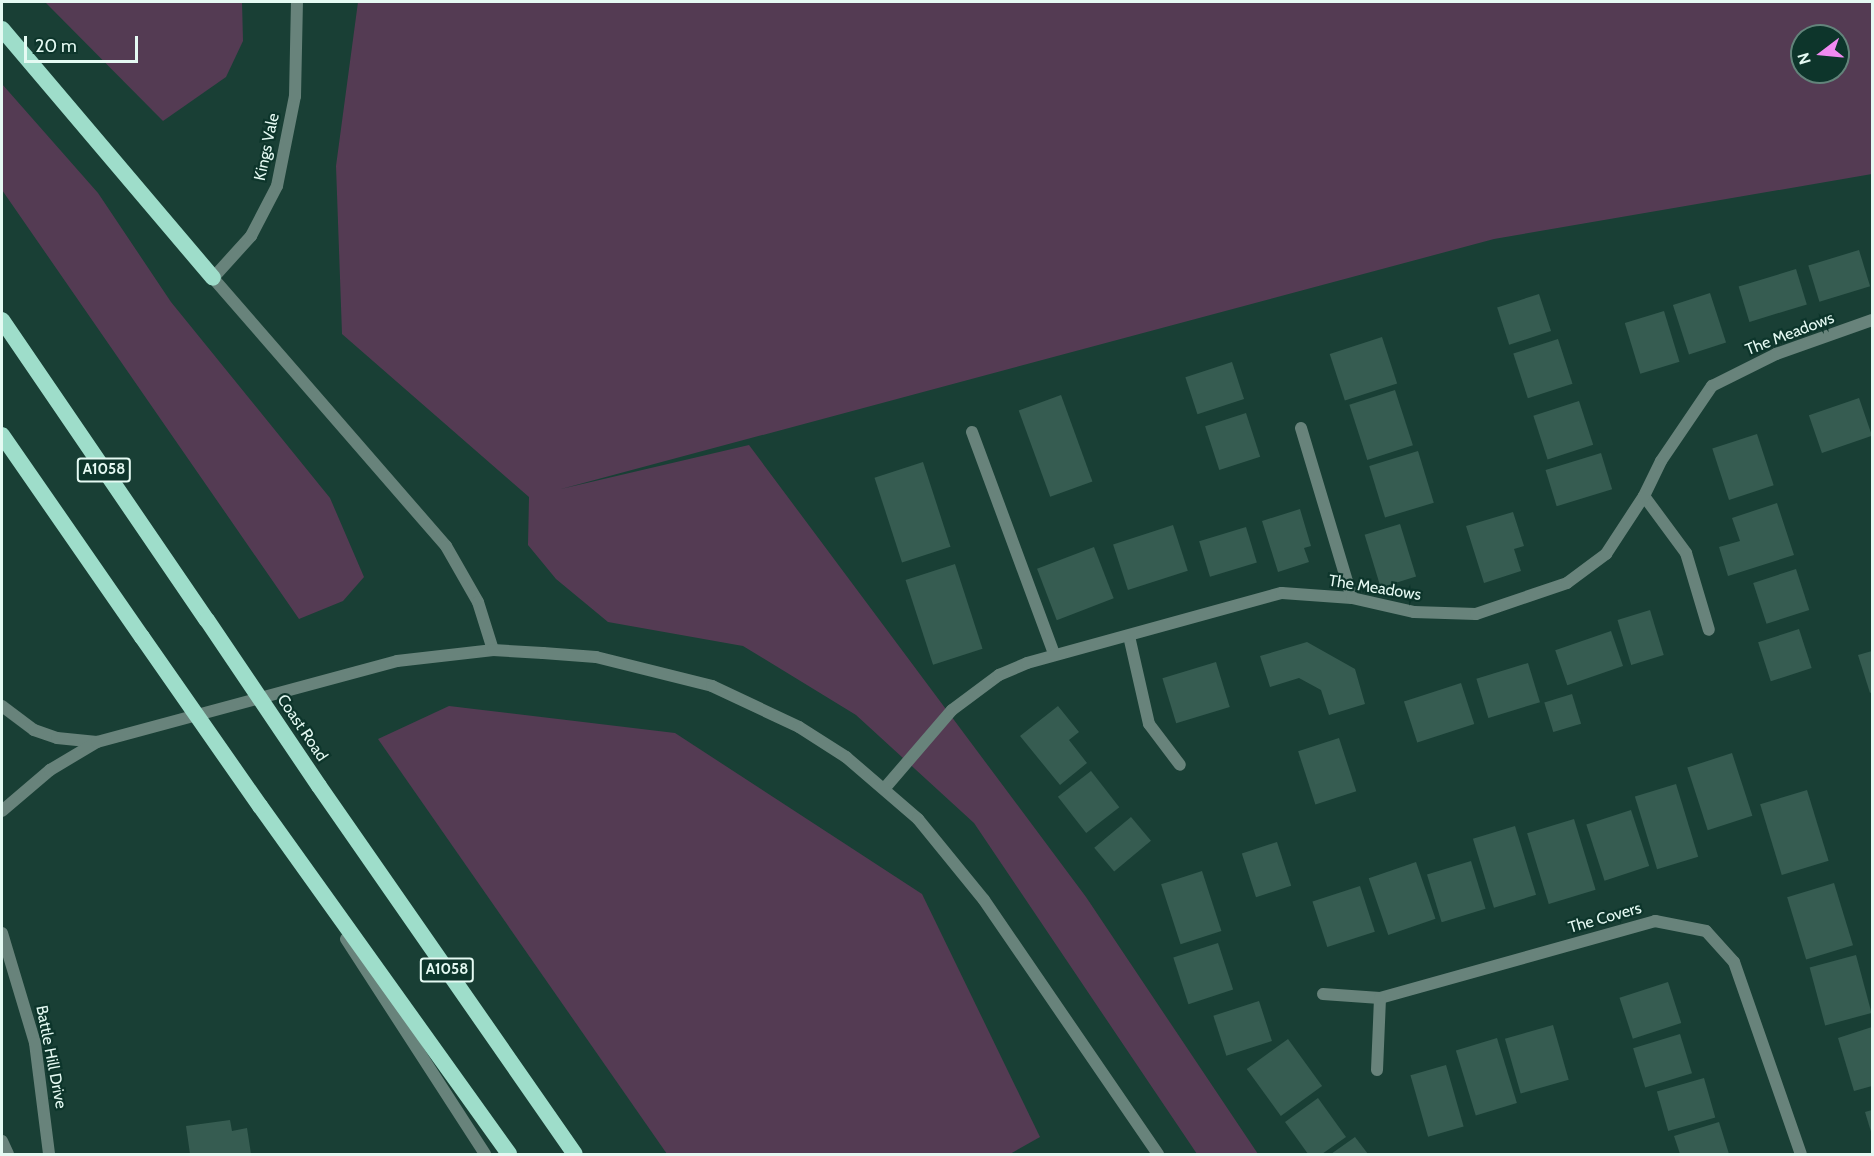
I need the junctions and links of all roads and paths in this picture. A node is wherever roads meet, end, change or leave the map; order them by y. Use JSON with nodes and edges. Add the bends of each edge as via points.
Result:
{"nodes":[{"id":1,"x":297,"y":2,"type":"edge"},
{"id":2,"x":2,"y":29,"type":"edge"},
{"id":3,"x":213,"y":278,"type":"junction"},
{"id":4,"x":2,"y":320,"type":"edge"},
{"id":5,"x":1872,"y":320,"type":"edge"},
{"id":6,"x":1301,"y":428,"type":"dead end"},
{"id":7,"x":972,"y":432,"type":"dead end"},
{"id":8,"x":2,"y":435,"type":"edge"},
{"id":9,"x":1644,"y":496,"type":"junction"},
{"id":10,"x":1352,"y":598,"type":"junction"},
{"id":11,"x":1710,"y":630,"type":"dead end"},
{"id":12,"x":1129,"y":636,"type":"junction"},
{"id":13,"x":493,"y":650,"type":"junction"},
{"id":14,"x":1054,"y":654,"type":"junction"},
{"id":15,"x":2,"y":706,"type":"edge"},
{"id":16,"x":97,"y":742,"type":"junction"},
{"id":17,"x":1180,"y":765,"type":"dead end"},
{"id":18,"x":884,"y":789,"type":"junction"},
{"id":19,"x":260,"y":806,"type":"junction"},
{"id":20,"x":2,"y":811,"type":"edge"},
{"id":21,"x":2,"y":933,"type":"edge"},
{"id":22,"x":1323,"y":994,"type":"dead end"},
{"id":23,"x":1380,"y":998,"type":"junction"},
{"id":24,"x":1377,"y":1070,"type":"dead end"},
{"id":25,"x":2,"y":1142,"type":"edge"},
{"id":26,"x":8,"y":1155,"type":"edge"},
{"id":27,"x":49,"y":1155,"type":"edge"},
{"id":28,"x":485,"y":1155,"type":"edge"},
{"id":29,"x":509,"y":1155,"type":"edge"},
{"id":30,"x":575,"y":1155,"type":"edge"},
{"id":31,"x":1158,"y":1155,"type":"edge"},
{"id":32,"x":1802,"y":1155,"type":"edge"}],
"edges":[{"from":1,"to":3,"type":"street","name":"Kings Vale","via":[[295,96],[278,186],[250,236]]},
{"from":2,"to":3,"type":"highway"},
{"from":3,"to":13,"type":"street","via":[[446,546],[478,602]]},
{"from":4,"to":30,"type":"highway","name":"Coast Road","number":"A1058","bridge":true},
{"from":5,"to":9,"type":"street","name":"The Meadows","via":[[1776,354],[1712,386],[1661,461]]},
{"from":6,"to":10,"type":"street"},
{"from":7,"to":14,"type":"street"},
{"from":8,"to":19,"type":"highway","bridge":true},
{"from":9,"to":10,"type":"street","name":"The Meadows","via":[[1606,554],[1567,583],[1476,614],[1414,612]]},
{"from":9,"to":11,"type":"street","via":[[1686,554]]},
{"from":10,"to":12,"type":"street","name":"The Meadows","via":[[1282,593]]},
{"from":12,"to":14,"type":"street","name":"The Meadows"},
{"from":12,"to":17,"type":"street","via":[[1149,724]]},
{"from":13,"to":16,"type":"street","via":[[387,664]]},
{"from":13,"to":18,"type":"street","via":[[596,657],[712,686],[799,727],[846,757]]},
{"from":14,"to":18,"type":"street","name":"The Meadows","via":[[999,675],[973,693],[952,710]]},
{"from":15,"to":16,"type":"street","via":[[34,730],[57,738]]},
{"from":16,"to":20,"type":"street","via":[[50,770]]},
{"from":18,"to":31,"type":"street","via":[[950,855]]},
{"from":19,"to":28,"type":"street"},
{"from":19,"to":29,"type":"highway"},
{"from":21,"to":27,"type":"street","name":"Battle Hill Drive","via":[[35,1043]]},
{"from":22,"to":23,"type":"street","name":"The Covers"},
{"from":23,"to":24,"type":"street"},
{"from":23,"to":32,"type":"street","name":"The Covers","via":[[1655,921],[1706,931],[1734,962]]},
{"from":25,"to":26,"type":"street"}]}
